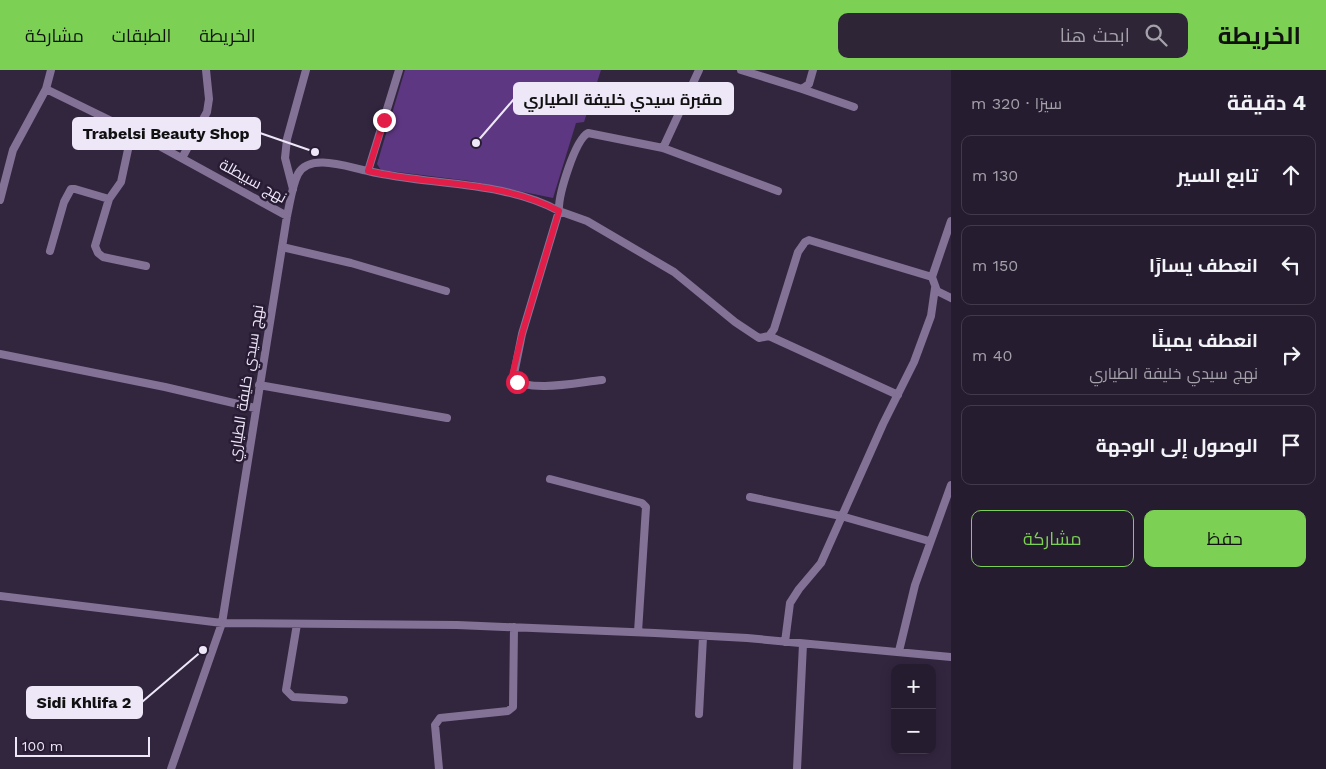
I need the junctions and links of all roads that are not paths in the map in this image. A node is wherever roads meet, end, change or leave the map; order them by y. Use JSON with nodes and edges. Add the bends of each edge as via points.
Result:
{"nodes":[{"id":1,"x":51,"y":70,"type":"edge"},
{"id":2,"x":206,"y":70,"type":"edge"},
{"id":3,"x":306,"y":70,"type":"edge"},
{"id":4,"x":399,"y":70,"type":"edge"},
{"id":5,"x":699,"y":70,"type":"edge"},
{"id":6,"x":741,"y":70,"type":"edge"},
{"id":7,"x":814,"y":70,"type":"edge"},
{"id":8,"x":46,"y":89,"type":"junction"},
{"id":9,"x":802,"y":89,"type":"junction"},
{"id":10,"x":854,"y":107,"type":"dead end"},
{"id":11,"x":132,"y":131,"type":"junction"},
{"id":12,"x":663,"y":148,"type":"junction"},
{"id":13,"x":182,"y":158,"type":"junction"},
{"id":14,"x":4,"y":167,"type":"edge"},
{"id":15,"x":368,"y":171,"type":"junction"},
{"id":16,"x":294,"y":190,"type":"junction"},
{"id":17,"x":778,"y":191,"type":"dead end"},
{"id":18,"x":109,"y":199,"type":"junction"},
{"id":19,"x":0,"y":200,"type":"edge"},
{"id":20,"x":559,"y":211,"type":"junction"},
{"id":21,"x":287,"y":216,"type":"junction"},
{"id":22,"x":951,"y":221,"type":"edge"},
{"id":23,"x":282,"y":247,"type":"junction"},
{"id":24,"x":50,"y":251,"type":"dead end"},
{"id":25,"x":146,"y":266,"type":"dead end"},
{"id":26,"x":932,"y":278,"type":"junction"},
{"id":27,"x":935,"y":288,"type":"junction"},
{"id":28,"x":446,"y":290,"type":"dead end"},
{"id":29,"x":951,"y":298,"type":"edge"},
{"id":30,"x":769,"y":336,"type":"junction"},
{"id":31,"x":0,"y":354,"type":"edge"},
{"id":32,"x":602,"y":380,"type":"dead end"},
{"id":33,"x":259,"y":385,"type":"junction"},
{"id":34,"x":898,"y":395,"type":"junction"},
{"id":35,"x":256,"y":408,"type":"junction"},
{"id":36,"x":447,"y":418,"type":"dead end"},
{"id":37,"x":550,"y":479,"type":"dead end"},
{"id":38,"x":951,"y":487,"type":"edge"},
{"id":39,"x":750,"y":497,"type":"dead end"},
{"id":40,"x":842,"y":516,"type":"junction"},
{"id":41,"x":929,"y":541,"type":"junction"},
{"id":42,"x":0,"y":596,"type":"edge"},
{"id":43,"x":222,"y":623,"type":"junction"},
{"id":44,"x":297,"y":624,"type":"junction"},
{"id":45,"x":514,"y":627,"type":"junction"},
{"id":46,"x":638,"y":632,"type":"junction"},
{"id":47,"x":703,"y":637,"type":"junction"},
{"id":48,"x":785,"y":642,"type":"junction"},
{"id":49,"x":803,"y":644,"type":"junction"},
{"id":50,"x":899,"y":651,"type":"junction"},
{"id":51,"x":951,"y":657,"type":"edge"},
{"id":52,"x":344,"y":700,"type":"dead end"},
{"id":53,"x":699,"y":714,"type":"dead end"},
{"id":54,"x":171,"y":769,"type":"edge"},
{"id":55,"x":439,"y":769,"type":"edge"},
{"id":56,"x":798,"y":769,"type":"edge"}],
"edges":[{"from":1,"to":8,"type":"street"},
{"from":2,"to":13,"type":"street","via":[[209,99],[206,112]]},
{"from":3,"to":16,"type":"street","via":[[285,158]]},
{"from":4,"to":15,"type":"street"},
{"from":5,"to":12,"type":"street"},
{"from":6,"to":9,"type":"street"},
{"from":7,"to":9,"type":"street","via":[[809,84]]},
{"from":8,"to":11,"type":"street","name":"نهج سبيطلة"},
{"from":8,"to":14,"type":"street"},
{"from":9,"to":10,"type":"street"},
{"from":11,"to":13,"type":"street","name":"نهج سبيطلة"},
{"from":11,"to":18,"type":"street","via":[[121,182]]},
{"from":12,"to":17,"type":"street"},
{"from":12,"to":20,"type":"street","via":[[595,132],[583,136],[561,195]]},
{"from":13,"to":21,"type":"street","name":"نهج سبيطلة"},
{"from":14,"to":19,"type":"street"},
{"from":15,"to":16,"type":"street","name":"نهج سيدي خليفة الطياري","via":[[314,163],[302,169]]},
{"from":15,"to":20,"type":"street","name":"نهج سيدي خليفة الطياري","via":[[482,188],[546,204]]},
{"from":16,"to":21,"type":"street","name":"نهج سيدي خليفة الطياري"},
{"from":18,"to":24,"type":"street","via":[[71,190],[64,202]]},
{"from":18,"to":25,"type":"street","via":[[96,251],[103,256]]},
{"from":20,"to":30,"type":"street","name":"نهج سيدي خليفة الطياري","via":[[588,221],[674,272],[754,335]]},
{"from":20,"to":32,"type":"street","via":[[522,334],[513,379],[541,387]]},
{"from":21,"to":23,"type":"street","name":"نهج سيدي خليفة الطياري"},
{"from":22,"to":26,"type":"street"},
{"from":23,"to":28,"type":"street"},
{"from":23,"to":33,"type":"street","name":"نهج سيدي خليفة الطياري"},
{"from":26,"to":27,"type":"street"},
{"from":26,"to":30,"type":"street","via":[[809,240],[798,252]]},
{"from":27,"to":29,"type":"street"},
{"from":27,"to":34,"type":"street","via":[[924,338]]},
{"from":30,"to":34,"type":"street","name":"نهج سيدي خليفة الطياري"},
{"from":31,"to":35,"type":"street"},
{"from":33,"to":35,"type":"street","name":"نهج سيدي خليفة الطياري"},
{"from":33,"to":36,"type":"street"},
{"from":34,"to":40,"type":"street"},
{"from":35,"to":43,"type":"street","name":"نهج سيدي خليفة الطياري"},
{"from":37,"to":46,"type":"street","via":[[642,503],[646,507]]},
{"from":38,"to":41,"type":"street"},
{"from":39,"to":40,"type":"street"},
{"from":40,"to":41,"type":"street"},
{"from":40,"to":48,"type":"street","via":[[821,563],[790,603]]},
{"from":41,"to":50,"type":"street"},
{"from":42,"to":43,"type":"street"},
{"from":43,"to":44,"type":"street"},
{"from":43,"to":54,"type":"street","name":"نهج سيدي خليفة الطياري"},
{"from":44,"to":45,"type":"street"},
{"from":44,"to":52,"type":"street","via":[[287,694]]},
{"from":45,"to":46,"type":"street"},
{"from":45,"to":55,"type":"street","via":[[513,707],[508,711],[440,718],[435,725]]},
{"from":46,"to":47,"type":"street"},
{"from":47,"to":48,"type":"street"},
{"from":47,"to":53,"type":"street"},
{"from":48,"to":49,"type":"street"},
{"from":49,"to":50,"type":"street"},
{"from":49,"to":56,"type":"street"},
{"from":50,"to":51,"type":"street"}]}
